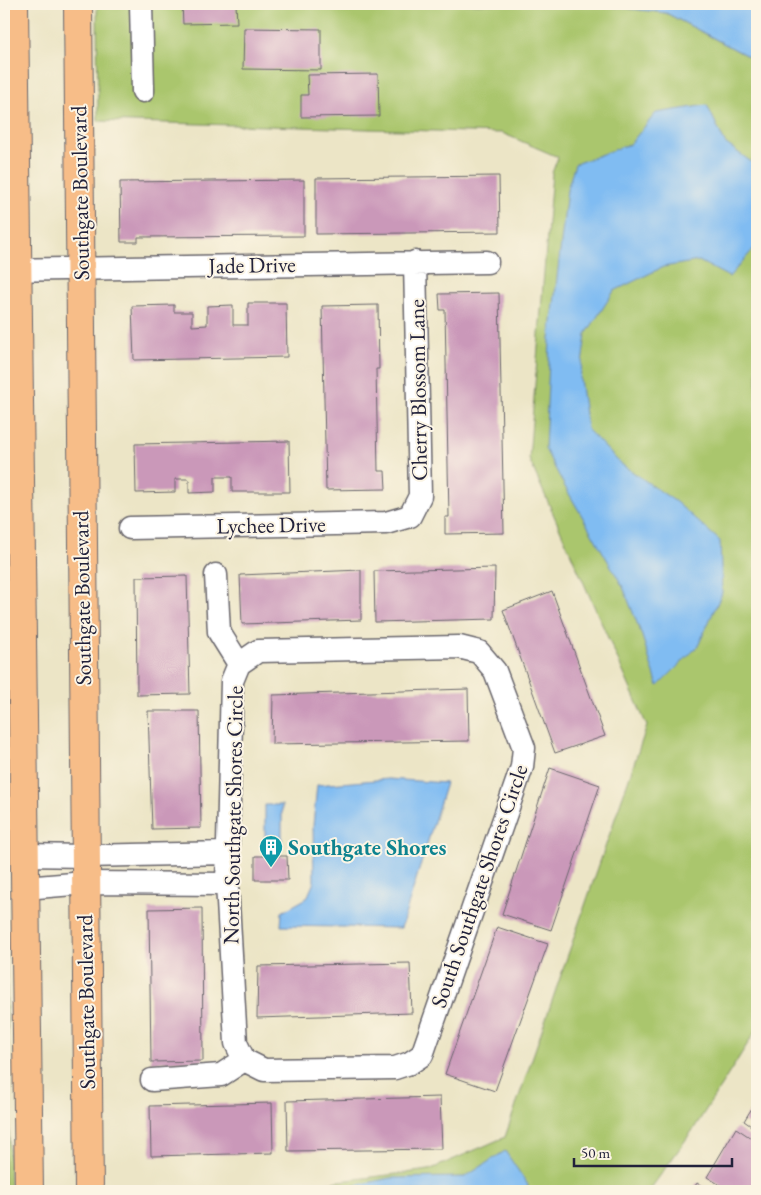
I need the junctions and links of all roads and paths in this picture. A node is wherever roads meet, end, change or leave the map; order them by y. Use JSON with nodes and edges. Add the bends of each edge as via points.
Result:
{"nodes":[{"id":1,"x":14,"y":4,"type":"edge"},
{"id":2,"x":78,"y":4,"type":"edge"},
{"id":3,"x":141,"y":4,"type":"edge"},
{"id":4,"x":9,"y":81,"type":"edge"},
{"id":5,"x":143,"y":91,"type":"dead end"},
{"id":6,"x":415,"y":262,"type":"junction"},
{"id":7,"x":487,"y":262,"type":"dead end"},
{"id":8,"x":11,"y":269,"type":"edge"},
{"id":9,"x":81,"y":269,"type":"junction"},
{"id":10,"x":410,"y":516,"type":"joint"},
{"id":11,"x":130,"y":528,"type":"dead end"},
{"id":12,"x":216,"y":575,"type":"dead end"},
{"id":13,"x":239,"y":664,"type":"junction"},
{"id":14,"x":228,"y":853,"type":"junction"},
{"id":15,"x":25,"y":855,"type":"junction"},
{"id":16,"x":85,"y":856,"type":"junction"},
{"id":17,"x":85,"y":883,"type":"junction"},
{"id":18,"x":228,"y":884,"type":"junction"},
{"id":19,"x":25,"y":888,"type":"junction"},
{"id":20,"x":244,"y":1060,"type":"junction"},
{"id":21,"x":152,"y":1080,"type":"dead end"},
{"id":22,"x":29,"y":1191,"type":"edge"},
{"id":23,"x":89,"y":1191,"type":"edge"}],
"edges":[{"from":1,"to":4,"type":"main road"},
{"from":2,"to":9,"type":"main road","name":"Southgate Boulevard"},
{"from":3,"to":5,"type":"street"},
{"from":4,"to":8,"type":"main road"},
{"from":6,"to":7,"type":"street","name":"Jade Drive"},
{"from":6,"to":9,"type":"street","name":"Jade Drive"},
{"from":6,"to":10,"type":"street","name":"Cherry Blossom Lane","via":[[420,496]]},
{"from":8,"to":9,"type":"street","name":"Jade Drive"},
{"from":8,"to":15,"type":"main road"},
{"from":9,"to":16,"type":"main road","name":"Southgate Boulevard"},
{"from":10,"to":11,"type":"street","name":"Lychee Drive","via":[[386,522]]},
{"from":12,"to":13,"type":"street","name":"North Southgate Shores Circle","via":[[219,632]]},
{"from":13,"to":14,"type":"street","name":"North Southgate Shores Circle","via":[[232,681]]},
{"from":13,"to":20,"type":"street","name":"South Southgate Shores Circle","via":[[258,650],[458,647],[479,652],[495,671],[524,748],[522,767],[422,1055],[395,1068],[264,1070]]},
{"from":14,"to":16,"type":"street"},
{"from":14,"to":18,"type":"street","name":"North Southgate Shores Circle"},
{"from":15,"to":16,"type":"street"},
{"from":15,"to":19,"type":"main road"},
{"from":16,"to":17,"type":"main road","name":"Southgate Boulevard"},
{"from":17,"to":18,"type":"street"},
{"from":17,"to":19,"type":"street"},
{"from":17,"to":23,"type":"main road","name":"Southgate Boulevard"},
{"from":18,"to":20,"type":"street","name":"North Southgate Shores Circle","via":[[236,1043]]},
{"from":19,"to":22,"type":"main road"},
{"from":20,"to":21,"type":"street","via":[[221,1075]]}]}
